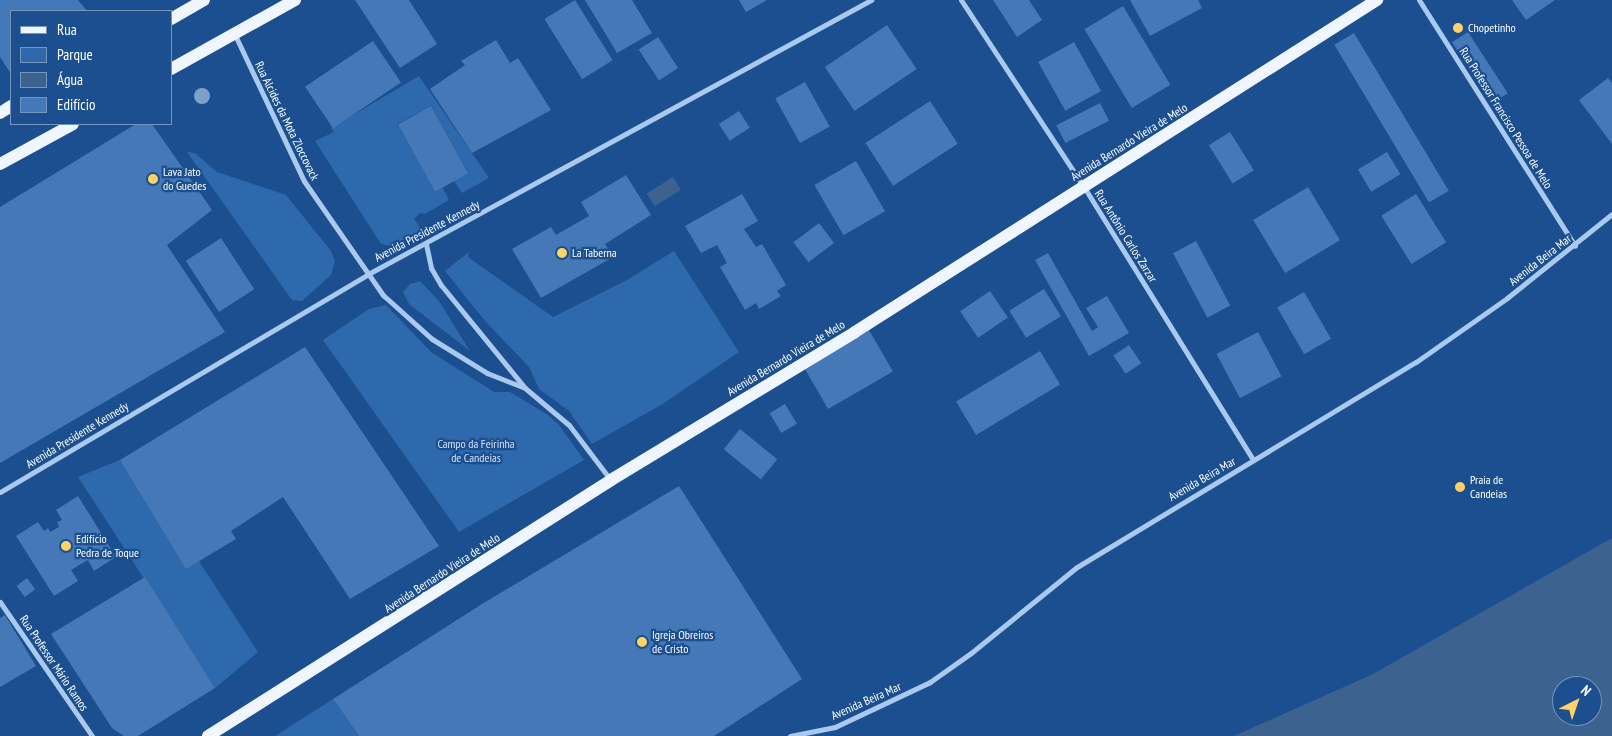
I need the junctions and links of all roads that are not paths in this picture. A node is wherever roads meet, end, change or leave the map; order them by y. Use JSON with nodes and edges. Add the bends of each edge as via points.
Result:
{"nodes":[{"id":1,"x":295,"y":0,"type":"edge"},
{"id":2,"x":871,"y":0,"type":"edge"},
{"id":3,"x":961,"y":0,"type":"edge"},
{"id":4,"x":1377,"y":0,"type":"edge"},
{"id":5,"x":1419,"y":0,"type":"edge"},
{"id":6,"x":195,"y":2,"type":"edge"},
{"id":7,"x":172,"y":18,"type":"edge"},
{"id":8,"x":235,"y":34,"type":"junction"},
{"id":9,"x":172,"y":68,"type":"edge"},
{"id":10,"x":71,"y":125,"type":"edge"},
{"id":11,"x":0,"y":164,"type":"edge"},
{"id":12,"x":1084,"y":187,"type":"junction"},
{"id":13,"x":1612,"y":214,"type":"edge"},
{"id":14,"x":426,"y":244,"type":"junction"},
{"id":15,"x":1576,"y":246,"type":"junction"},
{"id":16,"x":370,"y":273,"type":"junction"},
{"id":17,"x":525,"y":388,"type":"junction"},
{"id":18,"x":1253,"y":460,"type":"junction"},
{"id":19,"x":611,"y":480,"type":"junction"},
{"id":20,"x":0,"y":492,"type":"edge"},
{"id":21,"x":0,"y":602,"type":"edge"},
{"id":22,"x":92,"y":736,"type":"edge"},
{"id":23,"x":208,"y":736,"type":"edge"},
{"id":24,"x":790,"y":736,"type":"edge"}],
"edges":[{"from":1,"to":8,"type":"main road"},
{"from":2,"to":14,"type":"street","name":"Avenida Presidente Kennedy"},
{"from":3,"to":12,"type":"street","name":"Rua Antônio Carlos Zarzar"},
{"from":4,"to":12,"type":"main road","name":"Avenida Bernardo Vieira de Melo"},
{"from":5,"to":15,"type":"street","name":"Rua Professor Francisco Pessoa de Melo"},
{"from":6,"to":7,"type":"main road"},
{"from":8,"to":9,"type":"main road"},
{"from":8,"to":16,"type":"street","name":"Rua Alcides da Mota Zloccovack","via":[[304,181]]},
{"from":10,"to":11,"type":"main road"},
{"from":12,"to":18,"type":"street","name":"Rua Antônio Carlos Zarzar"},
{"from":12,"to":19,"type":"main road","name":"Avenida Bernardo Vieira de Melo"},
{"from":13,"to":15,"type":"street","name":"Avenida Beira Mar"},
{"from":14,"to":16,"type":"street","name":"Avenida Presidente Kennedy"},
{"from":14,"to":17,"type":"street","name":"Rua Alcides da Mota Zloccovack","via":[[431,268]]},
{"from":15,"to":18,"type":"street","name":"Avenida Beira Mar","via":[[1424,357]]},
{"from":16,"to":17,"type":"street","name":"Rua Alcides da Mota Zloccovack","via":[[383,295],[432,339],[487,373]]},
{"from":16,"to":20,"type":"street","name":"Avenida Presidente Kennedy"},
{"from":17,"to":19,"type":"street","name":"Rua Alcides da Mota Zloccovack","via":[[569,425]]},
{"from":18,"to":24,"type":"street","name":"Avenida Beira Mar","via":[[1077,567],[972,653],[930,682],[835,727]]},
{"from":19,"to":23,"type":"main road","name":"Avenida Bernardo Vieira de Melo"},
{"from":21,"to":22,"type":"street","name":"Rua Professor Mário Ramos"}]}
